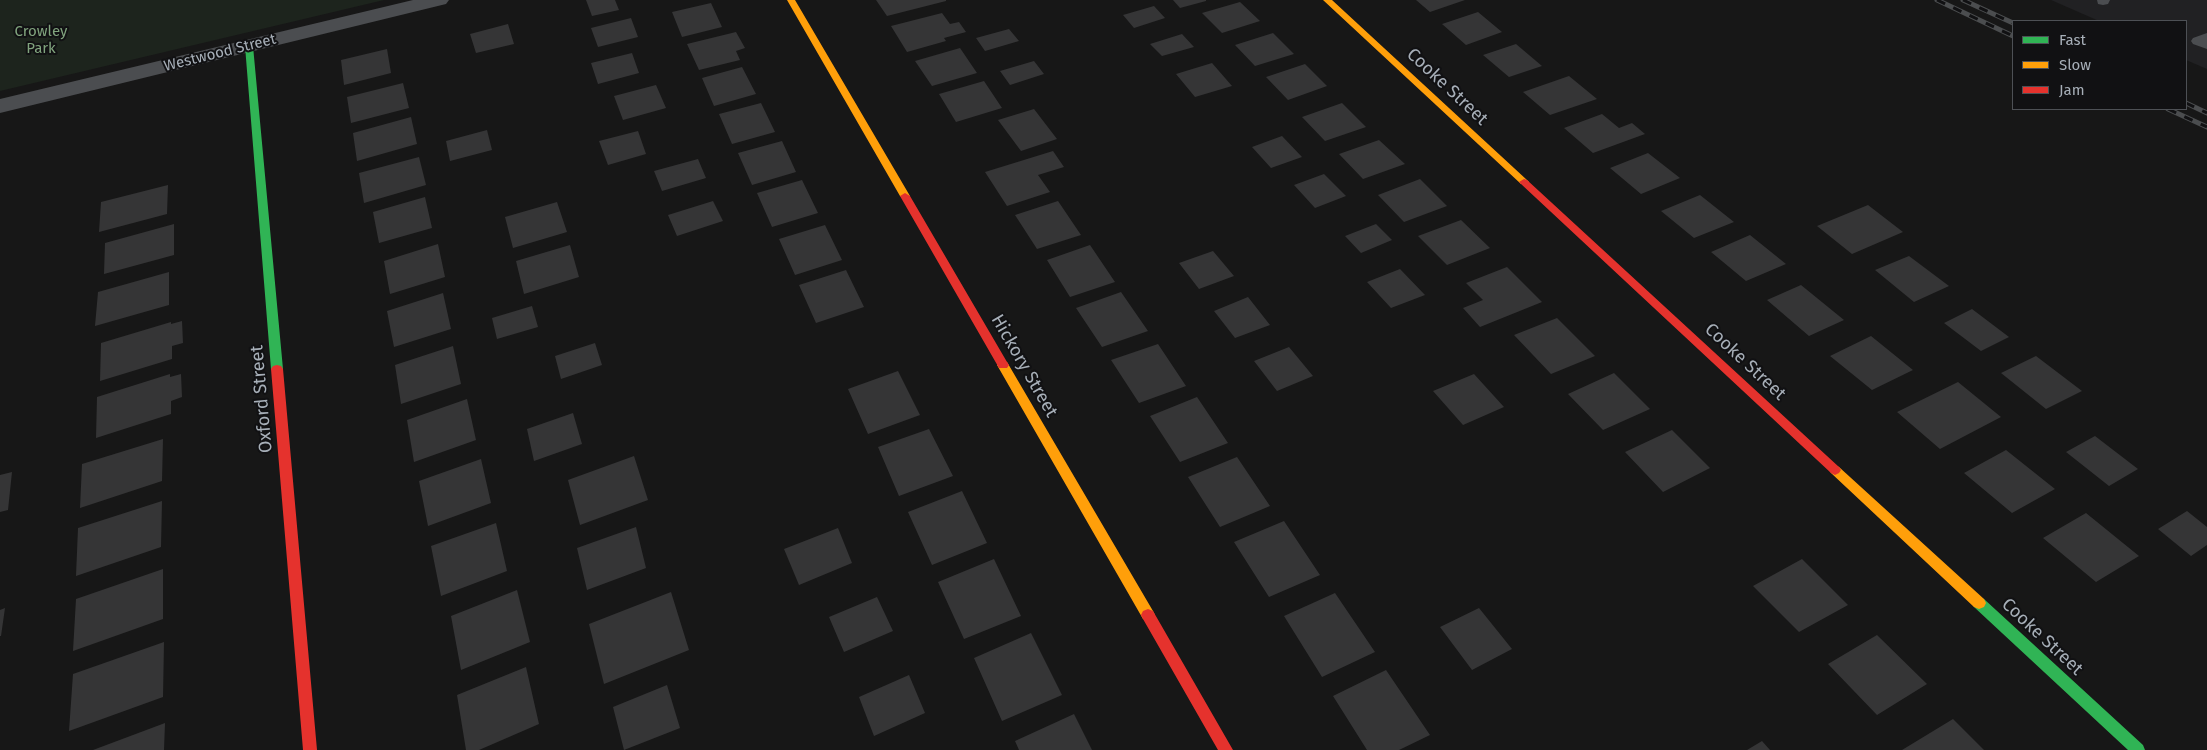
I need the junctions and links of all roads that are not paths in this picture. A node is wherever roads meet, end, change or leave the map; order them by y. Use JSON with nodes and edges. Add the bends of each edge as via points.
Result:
{"nodes":[{"id":1,"x":439,"y":0,"type":"edge"},
{"id":2,"x":791,"y":0,"type":"edge"},
{"id":3,"x":1327,"y":0,"type":"edge"},
{"id":4,"x":2207,"y":37,"type":"edge"},
{"id":5,"x":2207,"y":45,"type":"edge"},
{"id":6,"x":249,"y":46,"type":"junction"},
{"id":7,"x":0,"y":106,"type":"edge"},
{"id":8,"x":310,"y":750,"type":"edge"},
{"id":9,"x":1226,"y":750,"type":"edge"},
{"id":10,"x":2138,"y":750,"type":"edge"}],
"edges":[{"from":1,"to":6,"type":"street","name":"Westwood Street"},
{"from":2,"to":9,"type":"street","name":"Hickory Street"},
{"from":3,"to":10,"type":"street","name":"Cooke Street"},
{"from":4,"to":5,"type":"lane","via":[[2198,41]]},
{"from":6,"to":7,"type":"street","name":"Westwood Street"},
{"from":6,"to":8,"type":"street","name":"Oxford Street"}]}
